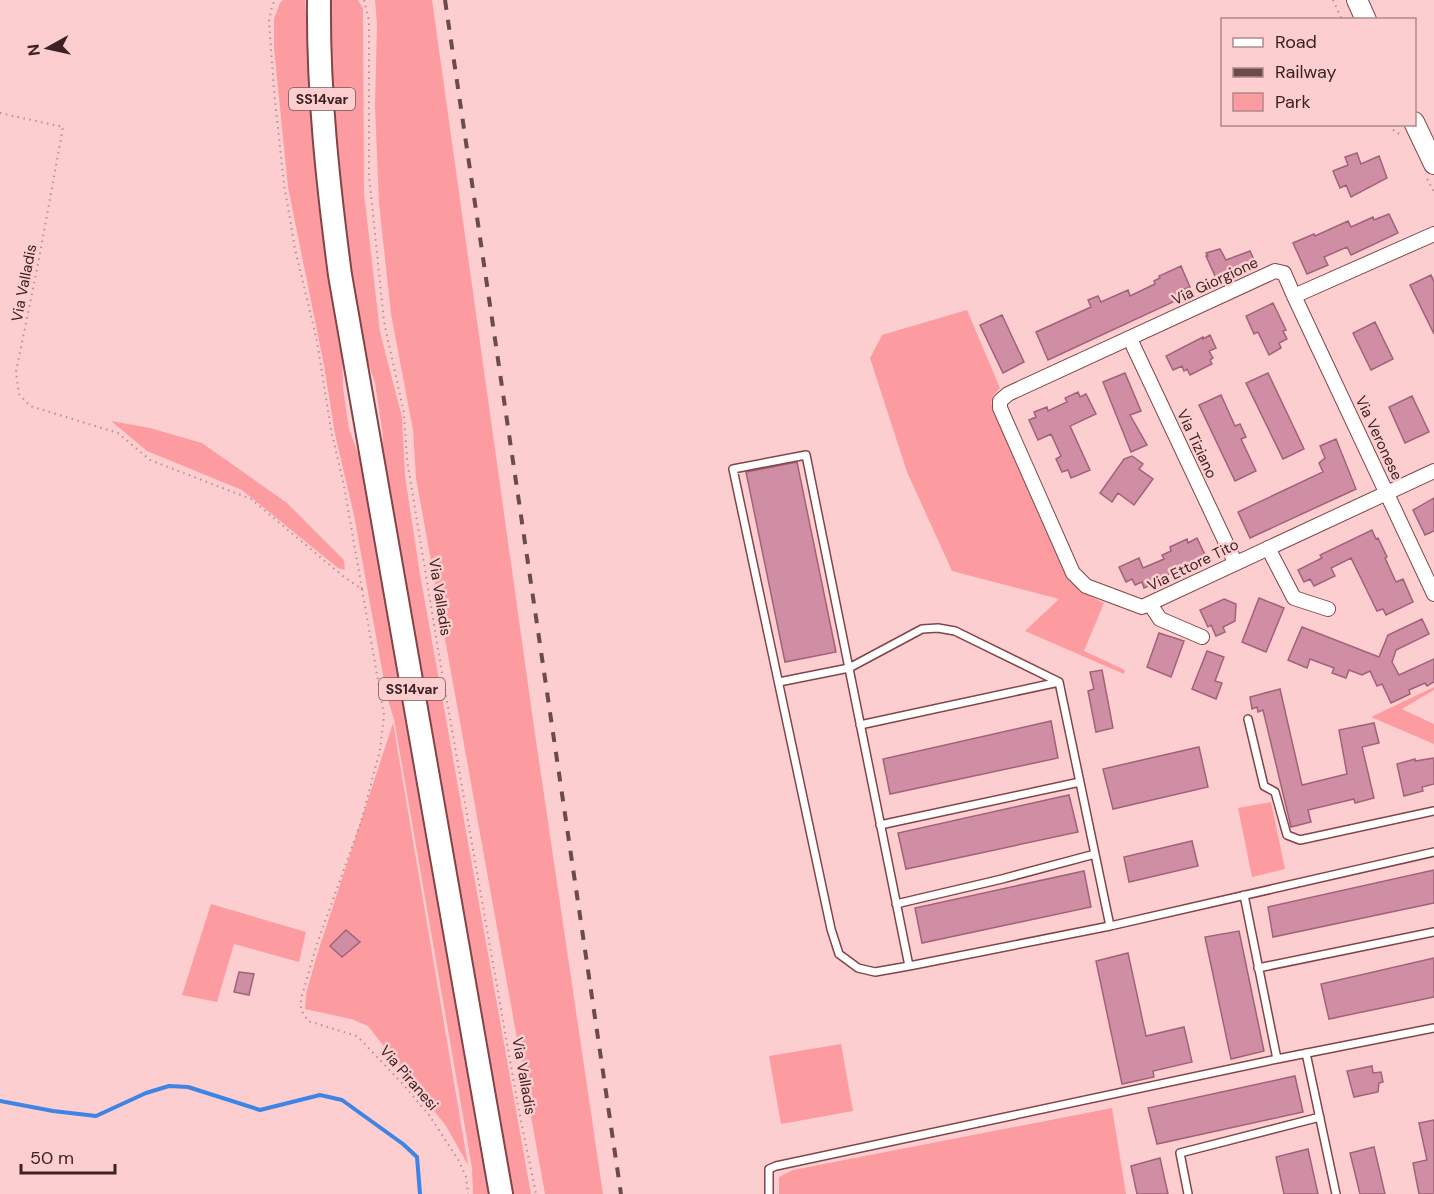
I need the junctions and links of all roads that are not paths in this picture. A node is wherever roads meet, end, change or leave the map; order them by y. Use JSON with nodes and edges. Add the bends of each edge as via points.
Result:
{"nodes":[{"id":1,"x":1357,"y":0,"type":"edge"},
{"id":2,"x":319,"y":7,"type":"edge"},
{"id":3,"x":1365,"y":18,"type":"edge"},
{"id":4,"x":1416,"y":125,"type":"edge"},
{"id":5,"x":1434,"y":164,"type":"edge"},
{"id":6,"x":1434,"y":234,"type":"edge"},
{"id":7,"x":1294,"y":296,"type":"junction"},
{"id":8,"x":1130,"y":339,"type":"junction"},
{"id":9,"x":1000,"y":400,"type":"joint"},
{"id":10,"x":1434,"y":471,"type":"edge"},
{"id":11,"x":1387,"y":494,"type":"junction"},
{"id":12,"x":1268,"y":548,"type":"junction"},
{"id":13,"x":1235,"y":562,"type":"junction"},
{"id":14,"x":1434,"y":594,"type":"edge"},
{"id":15,"x":1150,"y":604,"type":"junction"},
{"id":16,"x":1328,"y":609,"type":"dead end"},
{"id":17,"x":1202,"y":637,"type":"dead end"},
{"id":18,"x":849,"y":668,"type":"junction"},
{"id":19,"x":779,"y":682,"type":"junction"},
{"id":20,"x":1059,"y":682,"type":"junction"},
{"id":21,"x":1248,"y":718,"type":"dead end"},
{"id":22,"x":860,"y":725,"type":"junction"},
{"id":23,"x":1080,"y":782,"type":"junction"},
{"id":24,"x":1434,"y":811,"type":"edge"},
{"id":25,"x":880,"y":825,"type":"junction"},
{"id":26,"x":1434,"y":852,"type":"edge"},
{"id":27,"x":1095,"y":854,"type":"junction"},
{"id":28,"x":1244,"y":895,"type":"junction"},
{"id":29,"x":896,"y":904,"type":"junction"},
{"id":30,"x":1110,"y":926,"type":"junction"},
{"id":31,"x":1434,"y":932,"type":"edge"},
{"id":32,"x":909,"y":966,"type":"junction"},
{"id":33,"x":1258,"y":968,"type":"junction"},
{"id":34,"x":1434,"y":1028,"type":"edge"},
{"id":35,"x":1306,"y":1053,"type":"junction"},
{"id":36,"x":1277,"y":1059,"type":"junction"},
{"id":37,"x":1320,"y":1117,"type":"junction"},
{"id":38,"x":501,"y":1194,"type":"edge"},
{"id":39,"x":769,"y":1194,"type":"edge"},
{"id":40,"x":1188,"y":1194,"type":"edge"},
{"id":41,"x":1336,"y":1194,"type":"edge"}],
"edges":[{"from":1,"to":3,"type":"main road"},
{"from":2,"to":38,"type":"highway","number":"SS14var","via":[[320,85],[340,275]]},
{"from":4,"to":5,"type":"main road"},
{"from":6,"to":7,"type":"street"},
{"from":7,"to":8,"type":"street","name":"Via Giorgione","via":[[1284,273],[1275,271]]},
{"from":7,"to":11,"type":"street","name":"Via Veronese"},
{"from":8,"to":9,"type":"street","name":"Via Giorgione"},
{"from":8,"to":13,"type":"street","name":"Via Tiziano"},
{"from":9,"to":15,"type":"street","name":"Via Ettore Tito","via":[[1000,408],[1073,573],[1086,586],[1107,595],[1142,607]]},
{"from":10,"to":11,"type":"street","name":"Via Ettore Tito"},
{"from":11,"to":12,"type":"street","name":"Via Ettore Tito"},
{"from":11,"to":14,"type":"street","name":"Via Veronese"},
{"from":12,"to":13,"type":"street","name":"Via Ettore Tito"},
{"from":12,"to":16,"type":"street","via":[[1294,598]]},
{"from":13,"to":15,"type":"street","name":"Via Ettore Tito"},
{"from":15,"to":17,"type":"street","via":[[1160,620]]},
{"from":18,"to":19,"type":"lane"},
{"from":18,"to":19,"type":"lane","via":[[806,455],[733,469]]},
{"from":18,"to":20,"type":"lane","via":[[922,629],[938,628],[955,632]]},
{"from":18,"to":22,"type":"lane"},
{"from":19,"to":32,"type":"lane","via":[[839,954],[858,968],[875,972]]},
{"from":20,"to":22,"type":"lane"},
{"from":20,"to":23,"type":"lane"},
{"from":21,"to":24,"type":"lane","via":[[1264,786],[1275,792],[1287,835],[1300,840]]},
{"from":22,"to":25,"type":"lane"},
{"from":23,"to":25,"type":"lane"},
{"from":23,"to":27,"type":"lane"},
{"from":25,"to":29,"type":"lane"},
{"from":26,"to":28,"type":"lane"},
{"from":27,"to":29,"type":"lane"},
{"from":27,"to":30,"type":"lane"},
{"from":28,"to":30,"type":"lane"},
{"from":28,"to":33,"type":"lane"},
{"from":29,"to":32,"type":"lane"},
{"from":30,"to":32,"type":"lane"},
{"from":31,"to":33,"type":"lane"},
{"from":33,"to":36,"type":"lane"},
{"from":34,"to":35,"type":"lane"},
{"from":35,"to":36,"type":"lane"},
{"from":35,"to":37,"type":"lane"},
{"from":36,"to":39,"type":"lane","via":[[776,1166],[769,1169]]},
{"from":37,"to":40,"type":"lane","via":[[1180,1154]]},
{"from":37,"to":41,"type":"lane"}]}
